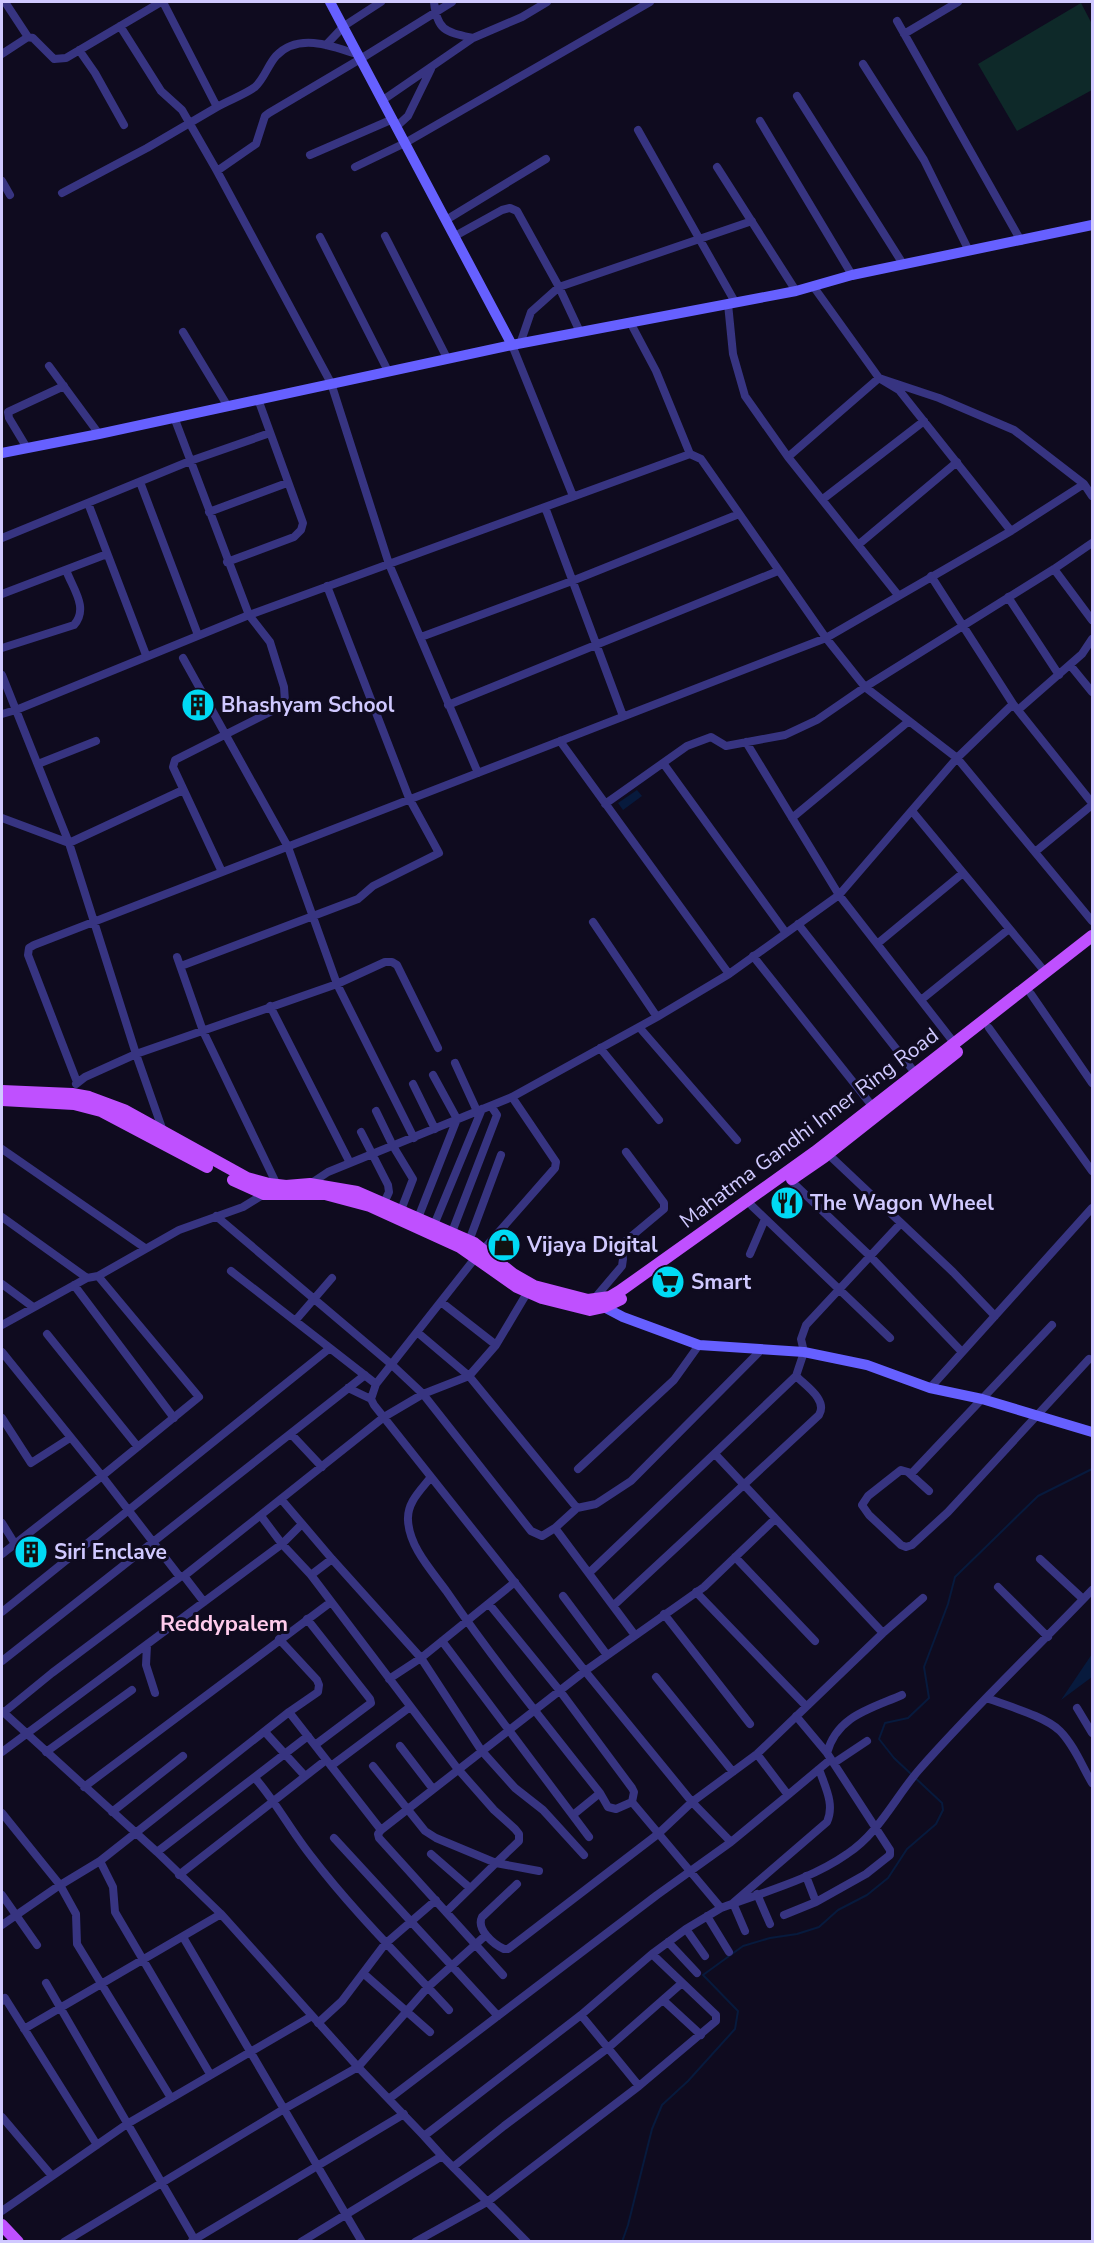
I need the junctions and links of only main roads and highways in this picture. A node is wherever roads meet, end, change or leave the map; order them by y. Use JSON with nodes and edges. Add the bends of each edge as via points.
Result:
{"nodes":[{"id":1,"x":1092,"y":936,"type":"edge"},
{"id":2,"x":1092,"y":946,"type":"edge"},
{"id":3,"x":2,"y":1090,"type":"edge"},
{"id":4,"x":73,"y":1093,"type":"junction"},
{"id":5,"x":2,"y":1100,"type":"edge"},
{"id":6,"x":480,"y":1253,"type":"junction"},
{"id":7,"x":598,"y":1302,"type":"junction"},
{"id":8,"x":2,"y":2225,"type":"edge"},
{"id":9,"x":18,"y":2241,"type":"edge"}],
"edges":[{"from":1,"to":7,"type":"main road","name":"Mahatma Gandhi Inner Ring Road","via":[[815,1152],[621,1291]]},
{"from":2,"to":7,"type":"main road","name":"Mahatma Gandhi Inner Ring Road","via":[[828,1154],[624,1297]]},
{"from":3,"to":4,"type":"main road","name":"Mahatma Gandhi Inner Ring Road"},
{"from":4,"to":5,"type":"main road","name":"Mahatma Gandhi Inner Ring Road"},
{"from":4,"to":6,"type":"main road","name":"Mahatma Gandhi Inner Ring Road","via":[[264,1194],[339,1196]]},
{"from":4,"to":6,"type":"main road","name":"Mahatma Gandhi Inner Ring Road","via":[[124,1110],[247,1178],[260,1183],[310,1184],[357,1192],[452,1232],[470,1241]]},
{"from":6,"to":7,"type":"main road","name":"Mahatma Gandhi Inner Ring Road","via":[[534,1286]]},
{"from":6,"to":7,"type":"main road","name":"Mahatma Gandhi Inner Ring Road","via":[[501,1277],[527,1293],[579,1309],[590,1310]]},
{"from":8,"to":9,"type":"main road"}]}
